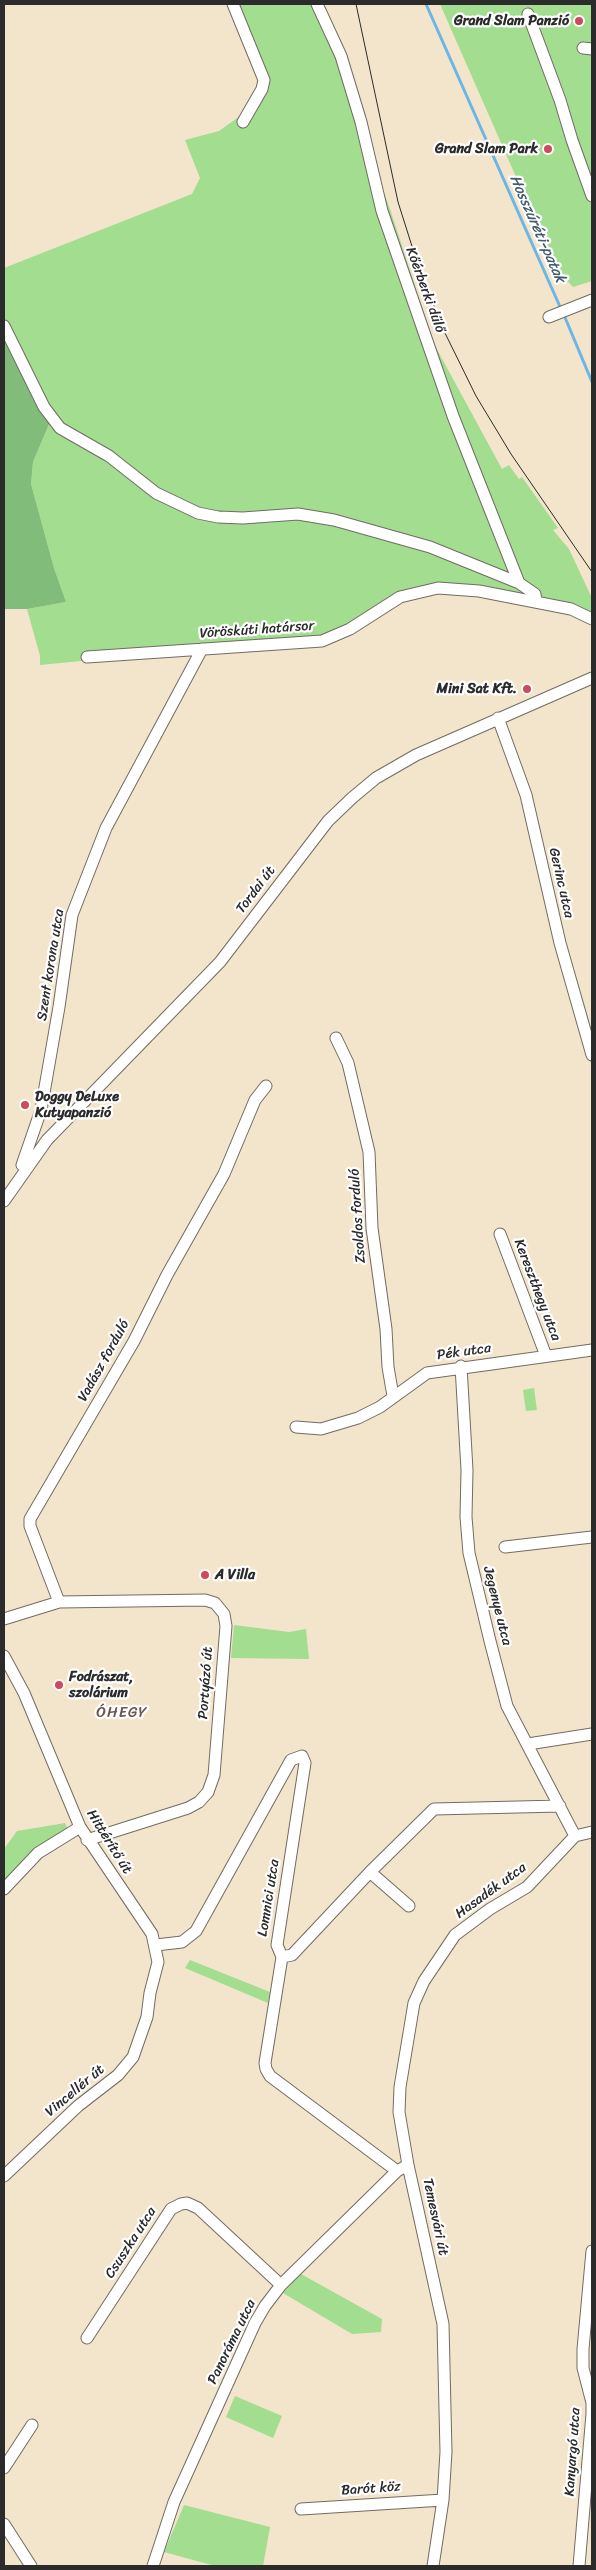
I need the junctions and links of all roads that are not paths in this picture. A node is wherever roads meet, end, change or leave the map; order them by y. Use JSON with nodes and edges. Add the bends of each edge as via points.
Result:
{"nodes":[{"id":1,"x":233,"y":4,"type":"edge"},
{"id":2,"x":317,"y":4,"type":"edge"},
{"id":3,"x":528,"y":14,"type":"dead end"},
{"id":4,"x":243,"y":122,"type":"dead end"},
{"id":5,"x":592,"y":196,"type":"edge"},
{"id":6,"x":592,"y":300,"type":"edge"},
{"id":7,"x":552,"y":316,"type":"dead end"},
{"id":8,"x":4,"y":326,"type":"edge"},
{"id":9,"x":519,"y":583,"type":"junction"},
{"id":10,"x":536,"y":602,"type":"junction"},
{"id":11,"x":592,"y":619,"type":"edge"},
{"id":12,"x":202,"y":649,"type":"junction"},
{"id":13,"x":87,"y":657,"type":"dead end"},
{"id":14,"x":592,"y":678,"type":"edge"},
{"id":15,"x":498,"y":718,"type":"junction"},
{"id":16,"x":336,"y":1038,"type":"dead end"},
{"id":17,"x":592,"y":1055,"type":"edge"},
{"id":18,"x":266,"y":1086,"type":"dead end"},
{"id":19,"x":12,"y":1190,"type":"junction"},
{"id":20,"x":4,"y":1201,"type":"edge"},
{"id":21,"x":500,"y":1234,"type":"dead end"},
{"id":22,"x":592,"y":1350,"type":"edge"},
{"id":23,"x":546,"y":1356,"type":"junction"},
{"id":24,"x":461,"y":1366,"type":"junction"},
{"id":25,"x":393,"y":1396,"type":"junction"},
{"id":26,"x":296,"y":1427,"type":"dead end"},
{"id":27,"x":592,"y":1537,"type":"edge"},
{"id":28,"x":505,"y":1547,"type":"dead end"},
{"id":29,"x":59,"y":1602,"type":"junction"},
{"id":30,"x":4,"y":1619,"type":"edge"},
{"id":31,"x":4,"y":1656,"type":"edge"},
{"id":32,"x":592,"y":1734,"type":"edge"},
{"id":33,"x":528,"y":1744,"type":"junction"},
{"id":34,"x":560,"y":1806,"type":"junction"},
{"id":35,"x":80,"y":1827,"type":"junction"},
{"id":36,"x":592,"y":1832,"type":"edge"},
{"id":37,"x":575,"y":1836,"type":"junction"},
{"id":38,"x":87,"y":1840,"type":"junction"},
{"id":39,"x":370,"y":1872,"type":"junction"},
{"id":40,"x":4,"y":1889,"type":"edge"},
{"id":41,"x":409,"y":1906,"type":"dead end"},
{"id":42,"x":156,"y":1945,"type":"junction"},
{"id":43,"x":282,"y":1957,"type":"junction"},
{"id":44,"x":147,"y":2017,"type":"joint"},
{"id":45,"x":408,"y":2165,"type":"junction"},
{"id":46,"x":397,"y":2171,"type":"junction"},
{"id":47,"x":4,"y":2176,"type":"edge"},
{"id":48,"x":592,"y":2251,"type":"edge"},
{"id":49,"x":282,"y":2285,"type":"junction"},
{"id":50,"x":87,"y":2338,"type":"dead end"},
{"id":51,"x":32,"y":2425,"type":"dead end"},
{"id":52,"x":4,"y":2468,"type":"edge"},
{"id":53,"x":443,"y":2500,"type":"junction"},
{"id":54,"x":301,"y":2509,"type":"dead end"},
{"id":55,"x":4,"y":2524,"type":"edge"},
{"id":56,"x":586,"y":2552,"type":"edge"},
{"id":57,"x":32,"y":2566,"type":"edge"},
{"id":58,"x":153,"y":2566,"type":"edge"},
{"id":59,"x":433,"y":2566,"type":"edge"},
{"id":60,"x":579,"y":2566,"type":"edge"}],
"edges":[{"from":1,"to":4,"type":"street","via":[[264,80]]},
{"from":2,"to":9,"type":"street","name":"Kőérberki dűlő","via":[[342,56],[382,211],[453,416]]},
{"from":3,"to":5,"type":"street"},
{"from":6,"to":7,"type":"street"},
{"from":8,"to":9,"type":"street","name":"Kőérberki dűlő","via":[[44,407],[60,428],[109,456],[156,494],[198,513],[218,517],[298,514],[334,520],[430,547]]},
{"from":9,"to":10,"type":"street","name":"Kőérberki dűlő","via":[[535,594]]},
{"from":10,"to":11,"type":"street","name":"Vöröskúti határsor","via":[[571,609]]},
{"from":10,"to":12,"type":"street","name":"Vöröskúti határsor","via":[[479,591],[422,590],[391,601],[350,629],[322,641]]},
{"from":12,"to":13,"type":"street","name":"Vöröskúti határsor"},
{"from":12,"to":19,"type":"street","name":"Szent korona utca","via":[[103,834],[72,915],[41,1110]]},
{"from":14,"to":15,"type":"street","name":"Tordai út"},
{"from":15,"to":17,"type":"street","name":"Gerinc utca","via":[[526,796],[560,943]]},
{"from":15,"to":19,"type":"street","name":"Tordai út","via":[[391,769],[337,811],[220,962],[52,1134]]},
{"from":16,"to":25,"type":"street","name":"Zsoldos forduló","via":[[348,1063],[369,1152],[372,1228]]},
{"from":18,"to":29,"type":"street","name":"Vadász forduló","via":[[255,1100],[224,1174],[134,1341],[30,1518],[30,1526]]},
{"from":19,"to":20,"type":"street","name":"Tordai út"},
{"from":21,"to":23,"type":"street","name":"Kereszthegy utca"},
{"from":22,"to":23,"type":"street","name":"Pék utca"},
{"from":23,"to":24,"type":"street","name":"Pék utca"},
{"from":24,"to":25,"type":"street","name":"Pék utca","via":[[427,1373]]},
{"from":24,"to":33,"type":"street","name":"Jegenye utca","via":[[469,1553],[507,1706]]},
{"from":25,"to":26,"type":"street","name":"Pék utca","via":[[358,1418],[321,1429]]},
{"from":27,"to":28,"type":"street"},
{"from":29,"to":30,"type":"street"},
{"from":29,"to":38,"type":"street","name":"Portyázó út","via":[[205,1600],[215,1603],[224,1614],[226,1626],[214,1775],[208,1792],[188,1808]]},
{"from":31,"to":35,"type":"street","name":"Hittérítő út","via":[[24,1693]]},
{"from":32,"to":33,"type":"street"},
{"from":33,"to":34,"type":"street","name":"Jegenye utca"},
{"from":34,"to":37,"type":"street","name":"Jegenye utca"},
{"from":34,"to":39,"type":"street","via":[[434,1809]]},
{"from":35,"to":38,"type":"street","name":"Hittérítő út"},
{"from":35,"to":40,"type":"street","via":[[38,1853]]},
{"from":36,"to":37,"type":"street"},
{"from":37,"to":45,"type":"street","name":"Hasadék utca","via":[[527,1887],[455,1935],[424,1981],[414,2003],[400,2087],[399,2112]]},
{"from":38,"to":42,"type":"street","name":"Hittérítő út","via":[[152,1934]]},
{"from":39,"to":41,"type":"street"},
{"from":39,"to":43,"type":"street","via":[[292,1955]]},
{"from":42,"to":43,"type":"street","name":"Lomnici utca","via":[[182,1942],[196,1931],[291,1760],[302,1756],[305,1763],[277,1945]]},
{"from":42,"to":44,"type":"street","name":"Hittérítő út","via":[[158,1962]]},
{"from":43,"to":46,"type":"street","via":[[266,2069],[270,2076]]},
{"from":44,"to":47,"type":"street","name":"Vincellér út","via":[[133,2057],[125,2068],[78,2106]]},
{"from":45,"to":46,"type":"street","name":"Temesvári út"},
{"from":45,"to":53,"type":"street","name":"Temesvári út","via":[[443,2324],[446,2452]]},
{"from":46,"to":49,"type":"street","name":"Panoráma utca"},
{"from":48,"to":56,"type":"street","name":"Kanyargó utca","via":[[583,2349],[583,2368],[592,2403]]},
{"from":49,"to":50,"type":"street","name":"Csuszka utca","via":[[198,2208],[181,2204],[166,2216]]},
{"from":49,"to":58,"type":"street","name":"Panoráma utca","via":[[255,2323],[242,2351],[174,2502]]},
{"from":51,"to":52,"type":"street"},
{"from":53,"to":54,"type":"street","name":"Barót köz"},
{"from":53,"to":59,"type":"street","name":"Temesvári út"},
{"from":55,"to":57,"type":"street"},
{"from":56,"to":60,"type":"street","name":"Kanyargó utca"}]}
